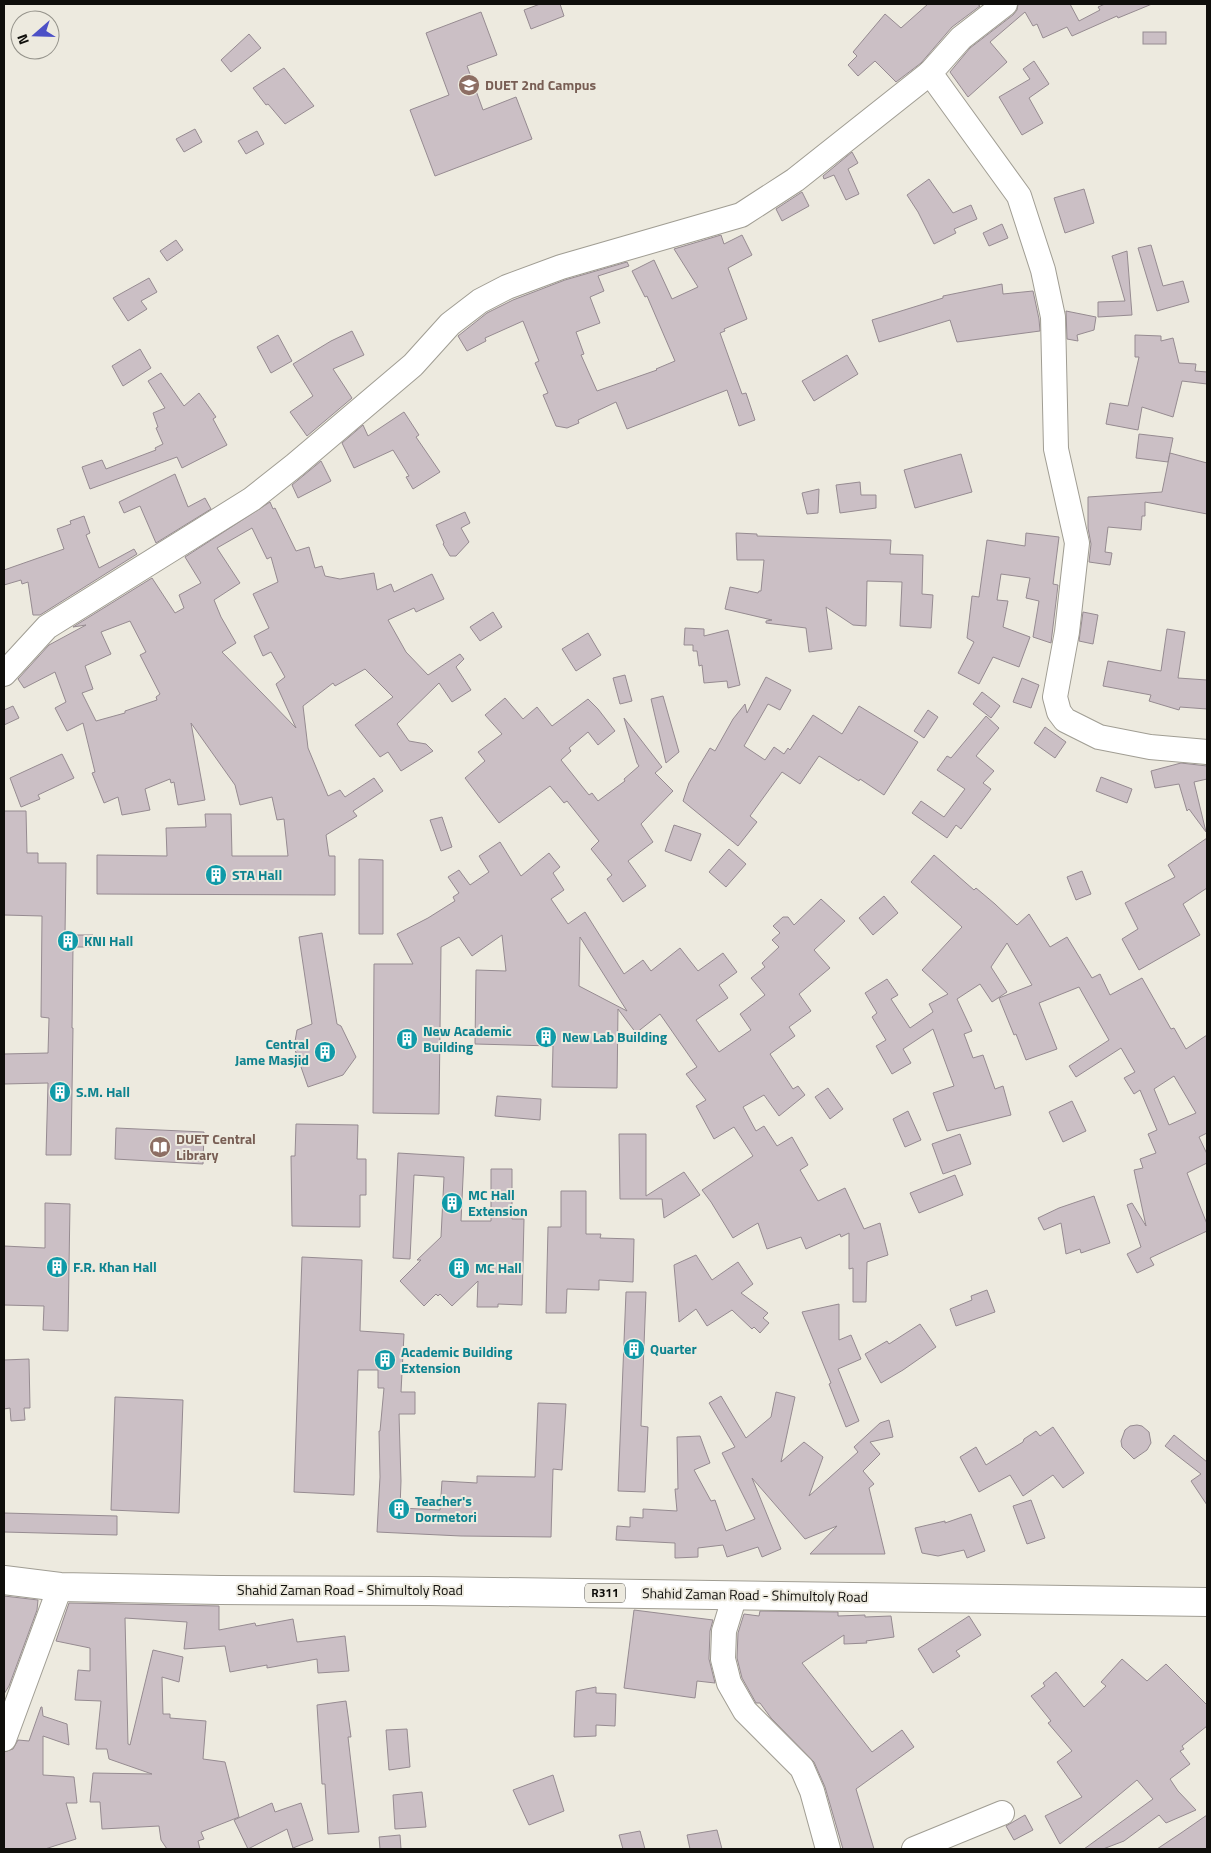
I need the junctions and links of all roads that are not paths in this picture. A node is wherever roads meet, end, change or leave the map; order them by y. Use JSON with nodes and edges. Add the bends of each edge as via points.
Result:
{"nodes":[{"id":1,"x":1005,"y":4,"type":"edge"},
{"id":2,"x":930,"y":73,"type":"junction"},
{"id":3,"x":4,"y":674,"type":"edge"},
{"id":4,"x":1207,"y":752,"type":"edge"},
{"id":5,"x":4,"y":1580,"type":"edge"},
{"id":6,"x":60,"y":1586,"type":"junction"},
{"id":7,"x":735,"y":1595,"type":"junction"},
{"id":8,"x":1207,"y":1602,"type":"edge"},
{"id":9,"x":4,"y":1739,"type":"edge"},
{"id":10,"x":1002,"y":1813,"type":"dead end"},
{"id":11,"x":828,"y":1849,"type":"edge"},
{"id":12,"x":914,"y":1849,"type":"edge"}],
"edges":[{"from":1,"to":2,"type":"street","via":[[961,38]]},
{"from":2,"to":3,"type":"street","via":[[795,180],[741,215],[561,267],[480,301],[450,324],[413,365],[295,465],[252,498],[48,627]]},
{"from":2,"to":4,"type":"street","via":[[1019,196],[1043,270],[1053,317],[1056,449],[1078,543],[1055,698],[1059,712],[1065,720],[1099,737],[1150,747]]},
{"from":5,"to":6,"type":"main road","name":"Shahid Zaman Road - Shimultoly Road","number":"R311"},
{"from":6,"to":7,"type":"main road","name":"Shahid Zaman Road - Shimultoly Road","number":"R311"},
{"from":6,"to":9,"type":"street"},
{"from":7,"to":8,"type":"main road","name":"Shahid Zaman Road - Shimultoly Road","number":"R311"},
{"from":7,"to":11,"type":"street","via":[[724,1631],[723,1659],[729,1683],[745,1712],[802,1768]]},
{"from":10,"to":12,"type":"street"}]}
